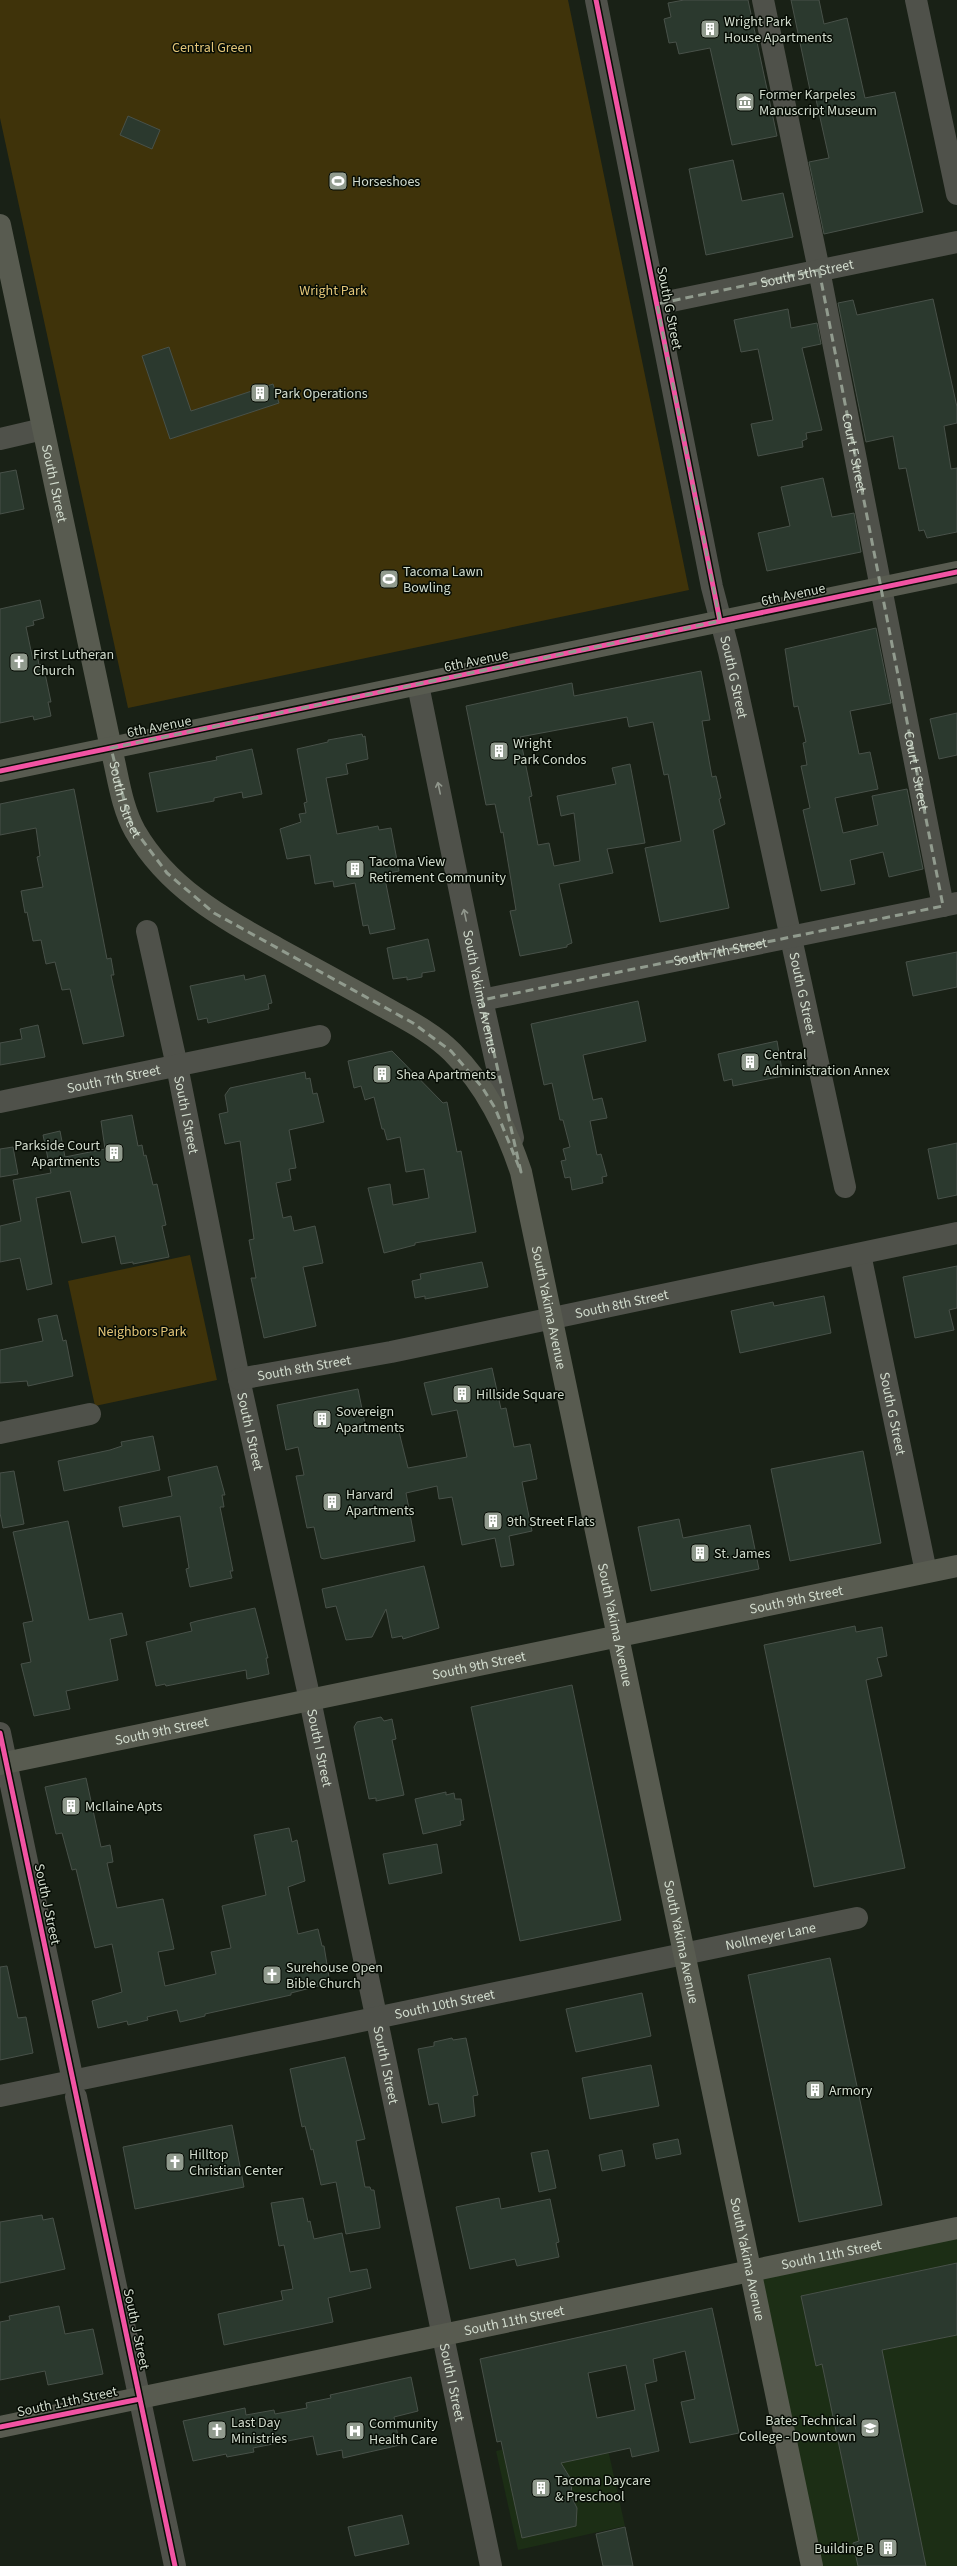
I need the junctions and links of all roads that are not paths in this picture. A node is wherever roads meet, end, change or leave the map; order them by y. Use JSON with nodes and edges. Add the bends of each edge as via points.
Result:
{"nodes":[{"id":1,"x":596,"y":0,"type":"edge"},
{"id":2,"x":763,"y":0,"type":"edge"},
{"id":3,"x":916,"y":0,"type":"edge"},
{"id":4,"x":957,"y":194,"type":"edge"},
{"id":5,"x":0,"y":225,"type":"edge"},
{"id":6,"x":957,"y":242,"type":"edge"},
{"id":7,"x":818,"y":270,"type":"junction"},
{"id":8,"x":657,"y":304,"type":"junction"},
{"id":9,"x":43,"y":430,"type":"junction"},
{"id":10,"x":0,"y":439,"type":"edge"},
{"id":11,"x":957,"y":572,"type":"edge"},
{"id":12,"x":880,"y":588,"type":"junction"},
{"id":13,"x":720,"y":621,"type":"junction"},
{"id":14,"x":418,"y":685,"type":"junction"},
{"id":15,"x":111,"y":748,"type":"junction"},
{"id":16,"x":0,"y":771,"type":"edge"},
{"id":17,"x":950,"y":904,"type":"edge"},
{"id":18,"x":147,"y":931,"type":"dead end"},
{"id":19,"x":790,"y":936,"type":"junction"},
{"id":20,"x":482,"y":1000,"type":"junction"},
{"id":21,"x":320,"y":1036,"type":"dead end"},
{"id":22,"x":177,"y":1066,"type":"junction"},
{"id":23,"x":0,"y":1102,"type":"edge"},
{"id":24,"x":521,"y":1172,"type":"junction"},
{"id":25,"x":845,"y":1187,"type":"dead end"},
{"id":26,"x":957,"y":1233,"type":"edge"},
{"id":27,"x":860,"y":1254,"type":"junction"},
{"id":28,"x":550,"y":1319,"type":"junction"},
{"id":29,"x":239,"y":1379,"type":"junction"},
{"id":30,"x":90,"y":1414,"type":"dead end"},
{"id":31,"x":0,"y":1433,"type":"edge"},
{"id":32,"x":957,"y":1566,"type":"edge"},
{"id":33,"x":926,"y":1572,"type":"junction"},
{"id":34,"x":617,"y":1637,"type":"junction"},
{"id":35,"x":310,"y":1700,"type":"junction"},
{"id":36,"x":0,"y":1733,"type":"edge"},
{"id":37,"x":3,"y":1764,"type":"edge"},
{"id":38,"x":857,"y":1918,"type":"dead end"},
{"id":39,"x":684,"y":1955,"type":"junction"},
{"id":40,"x":376,"y":2018,"type":"junction"},
{"id":41,"x":73,"y":2086,"type":"junction"},
{"id":42,"x":0,"y":2096,"type":"edge"},
{"id":43,"x":957,"y":2228,"type":"edge"},
{"id":44,"x":750,"y":2271,"type":"junction"},
{"id":45,"x":443,"y":2335,"type":"junction"},
{"id":46,"x":140,"y":2398,"type":"junction"},
{"id":47,"x":0,"y":2428,"type":"edge"},
{"id":48,"x":175,"y":2566,"type":"edge"},
{"id":49,"x":491,"y":2566,"type":"edge"},
{"id":50,"x":812,"y":2566,"type":"edge"}],
"edges":[{"from":1,"to":8,"type":"street","name":"South G Street"},
{"from":2,"to":7,"type":"street","name":"Court F Street"},
{"from":3,"to":4,"type":"street"},
{"from":5,"to":9,"type":"main road","name":"South I Street"},
{"from":6,"to":7,"type":"street","name":"South 5th Street"},
{"from":7,"to":8,"type":"street","name":"South 5th Street"},
{"from":7,"to":12,"type":"street","name":"Court F Street"},
{"from":8,"to":13,"type":"street","name":"South G Street"},
{"from":9,"to":10,"type":"street"},
{"from":9,"to":15,"type":"main road","name":"South I Street"},
{"from":11,"to":12,"type":"main road","name":"6th Avenue"},
{"from":12,"to":13,"type":"main road","name":"6th Avenue"},
{"from":12,"to":17,"type":"street","name":"Court F Street"},
{"from":13,"to":14,"type":"main road","name":"6th Avenue"},
{"from":13,"to":19,"type":"street","name":"South G Street"},
{"from":14,"to":15,"type":"main road","name":"6th Avenue"},
{"from":20,"to":14,"type":"street","name":"South Yakima Avenue","one_way":true},
{"from":15,"to":16,"type":"main road","name":"6th Avenue"},
{"from":15,"to":24,"type":"main road","name":"South I Street","via":[[134,829],[154,858],[180,887],[214,913],[434,1037],[456,1057],[482,1087],[504,1128]]},
{"from":17,"to":19,"type":"street","name":"South 7th Street"},
{"from":18,"to":22,"type":"street","name":"South I Street"},
{"from":19,"to":20,"type":"street","name":"South 7th Street"},
{"from":19,"to":25,"type":"street","name":"South G Street"},
{"from":20,"to":24,"type":"street","name":"South Yakima Avenue"},
{"from":21,"to":22,"type":"street","name":"South 7th Street"},
{"from":22,"to":23,"type":"street","name":"South 7th Street"},
{"from":22,"to":29,"type":"street","name":"South I Street"},
{"from":24,"to":28,"type":"main road","name":"South Yakima Avenue"},
{"from":26,"to":27,"type":"street","name":"South 8th Street"},
{"from":27,"to":28,"type":"street","name":"South 8th Street"},
{"from":27,"to":33,"type":"street","name":"South G Street"},
{"from":28,"to":29,"type":"street","name":"South 8th Street","via":[[391,1352]]},
{"from":28,"to":34,"type":"main road","name":"South Yakima Avenue"},
{"from":29,"to":35,"type":"street","name":"South I Street"},
{"from":30,"to":31,"type":"street"},
{"from":32,"to":33,"type":"main road","name":"South 9th Street"},
{"from":33,"to":34,"type":"main road","name":"South 9th Street"},
{"from":34,"to":35,"type":"main road","name":"South 9th Street"},
{"from":34,"to":39,"type":"main road","name":"South Yakima Avenue"},
{"from":35,"to":37,"type":"main road","name":"South 9th Street"},
{"from":35,"to":40,"type":"street","name":"South I Street"},
{"from":36,"to":37,"type":"street","name":"South J Street"},
{"from":37,"to":41,"type":"street","name":"South J Street"},
{"from":38,"to":39,"type":"street","name":"Nollmeyer Lane"},
{"from":39,"to":40,"type":"street","name":"South 10th Street"},
{"from":39,"to":44,"type":"main road","name":"South Yakima Avenue"},
{"from":40,"to":41,"type":"street","name":"South 10th Street"},
{"from":40,"to":45,"type":"street","name":"South I Street"},
{"from":41,"to":42,"type":"street","name":"South 10th Street"},
{"from":41,"to":46,"type":"street","name":"South J Street"},
{"from":43,"to":44,"type":"main road","name":"South 11th Street"},
{"from":44,"to":45,"type":"main road","name":"South 11th Street"},
{"from":44,"to":50,"type":"main road","name":"South Yakima Avenue"},
{"from":45,"to":46,"type":"main road","name":"South 11th Street"},
{"from":45,"to":49,"type":"street","name":"South I Street"},
{"from":46,"to":47,"type":"main road","name":"South 11th Street"},
{"from":46,"to":48,"type":"street","name":"South J Street"}]}
